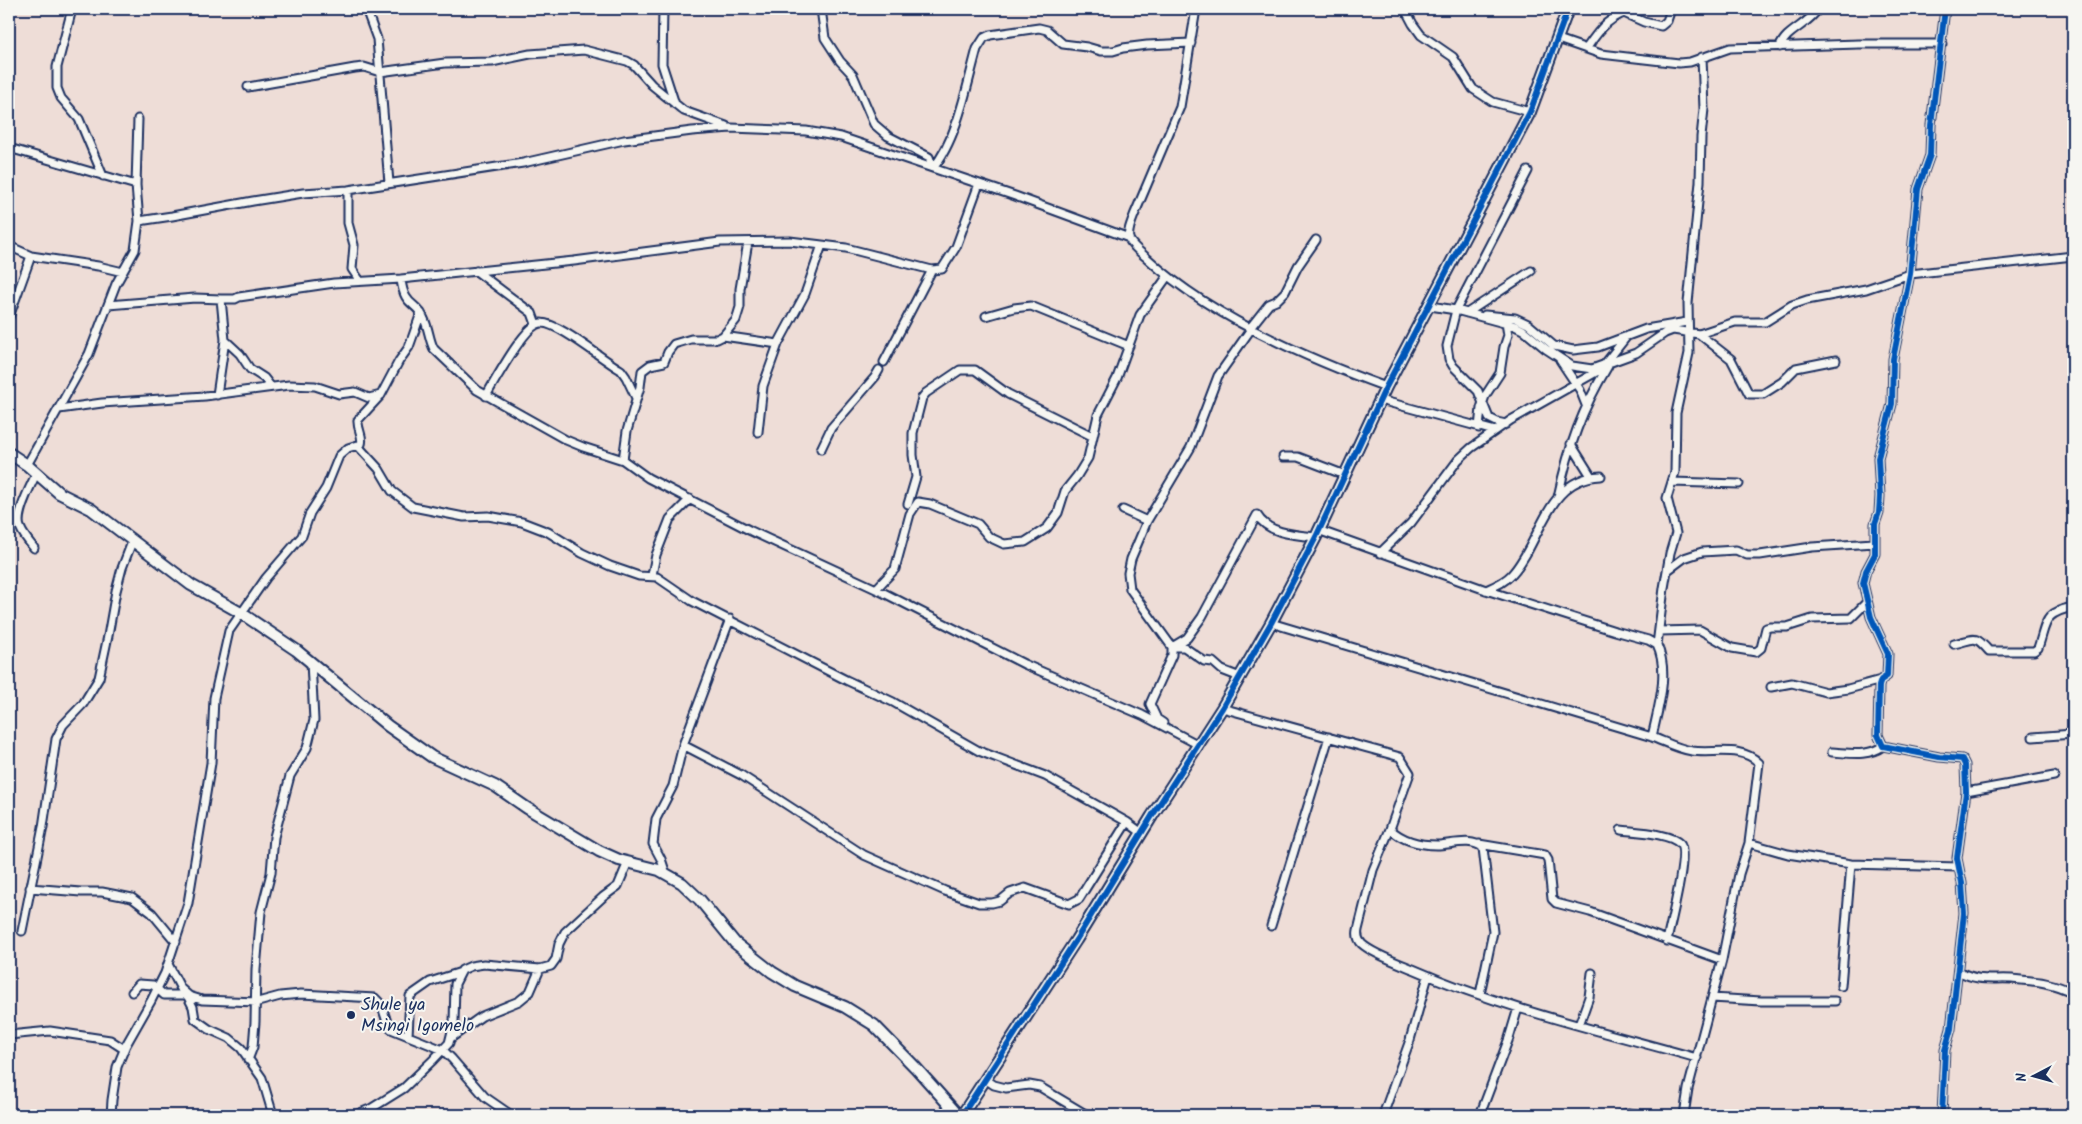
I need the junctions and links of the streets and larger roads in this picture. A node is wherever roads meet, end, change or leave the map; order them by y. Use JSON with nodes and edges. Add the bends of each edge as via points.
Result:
{"nodes":[{"id":1,"x":72,"y":9,"type":"edge"},
{"id":2,"x":366,"y":9,"type":"edge"},
{"id":3,"x":663,"y":9,"type":"edge"},
{"id":4,"x":821,"y":9,"type":"edge"},
{"id":5,"x":1196,"y":9,"type":"edge"},
{"id":6,"x":1405,"y":9,"type":"edge"},
{"id":7,"x":1568,"y":9,"type":"edge"},
{"id":8,"x":1637,"y":9,"type":"edge"},
{"id":9,"x":1671,"y":9,"type":"edge"},
{"id":10,"x":1818,"y":9,"type":"edge"},
{"id":11,"x":1946,"y":9,"type":"edge"},
{"id":12,"x":1624,"y":13,"type":"junction"},
{"id":13,"x":1558,"y":39,"type":"junction"},
{"id":14,"x":1191,"y":43,"type":"junction"},
{"id":15,"x":1942,"y":44,"type":"junction"},
{"id":16,"x":1780,"y":47,"type":"junction"},
{"id":17,"x":1586,"y":49,"type":"junction"},
{"id":18,"x":1702,"y":57,"type":"junction"},
{"id":19,"x":380,"y":72,"type":"junction"},
{"id":20,"x":248,"y":87,"type":"dead end"},
{"id":21,"x":676,"y":106,"type":"junction"},
{"id":22,"x":1530,"y":112,"type":"junction"},
{"id":23,"x":138,"y":119,"type":"dead end"},
{"id":24,"x":731,"y":128,"type":"junction"},
{"id":25,"x":9,"y":148,"type":"edge"},
{"id":26,"x":933,"y":168,"type":"junction"},
{"id":27,"x":1528,"y":171,"type":"dead end"},
{"id":28,"x":103,"y":176,"type":"junction"},
{"id":29,"x":389,"y":183,"type":"junction"},
{"id":30,"x":979,"y":184,"type":"junction"},
{"id":31,"x":136,"y":185,"type":"junction"},
{"id":32,"x":348,"y":190,"type":"junction"},
{"id":33,"x":138,"y":221,"type":"junction"},
{"id":34,"x":1129,"y":238,"type":"junction"},
{"id":35,"x":1316,"y":240,"type":"dead end"},
{"id":36,"x":748,"y":242,"type":"junction"},
{"id":37,"x":822,"y":245,"type":"junction"},
{"id":38,"x":9,"y":246,"type":"edge"},
{"id":39,"x":31,"y":256,"type":"junction"},
{"id":40,"x":2073,"y":256,"type":"edge"},
{"id":41,"x":932,"y":270,"type":"junction"},
{"id":42,"x":476,"y":271,"type":"junction"},
{"id":43,"x":1531,"y":271,"type":"dead end"},
{"id":44,"x":123,"y":272,"type":"junction"},
{"id":45,"x":1910,"y":274,"type":"junction"},
{"id":46,"x":1167,"y":277,"type":"junction"},
{"id":47,"x":401,"y":279,"type":"junction"},
{"id":48,"x":360,"y":281,"type":"junction"},
{"id":49,"x":221,"y":299,"type":"junction"},
{"id":50,"x":108,"y":305,"type":"junction"},
{"id":51,"x":1430,"y":306,"type":"junction"},
{"id":52,"x":1456,"y":310,"type":"junction"},
{"id":53,"x":421,"y":313,"type":"junction"},
{"id":54,"x":1471,"y":314,"type":"junction"},
{"id":55,"x":986,"y":316,"type":"dead end"},
{"id":56,"x":9,"y":317,"type":"edge"},
{"id":57,"x":1687,"y":322,"type":"junction"},
{"id":58,"x":536,"y":324,"type":"junction"},
{"id":59,"x":1506,"y":324,"type":"junction"},
{"id":60,"x":1250,"y":328,"type":"junction"},
{"id":61,"x":1688,"y":332,"type":"junction"},
{"id":62,"x":1699,"y":334,"type":"junction"},
{"id":63,"x":724,"y":336,"type":"junction"},
{"id":64,"x":1627,"y":336,"type":"junction"},
{"id":65,"x":225,"y":340,"type":"junction"},
{"id":66,"x":778,"y":344,"type":"junction"},
{"id":67,"x":1129,"y":346,"type":"junction"},
{"id":68,"x":1559,"y":358,"type":"junction"},
{"id":69,"x":1836,"y":360,"type":"dead end"},
{"id":70,"x":884,"y":362,"type":"dead end"},
{"id":71,"x":1608,"y":364,"type":"junction"},
{"id":72,"x":879,"y":370,"type":"dead end"},
{"id":73,"x":1577,"y":385,"type":"junction"},
{"id":74,"x":271,"y":387,"type":"junction"},
{"id":75,"x":1386,"y":387,"type":"junction"},
{"id":76,"x":218,"y":395,"type":"junction"},
{"id":77,"x":381,"y":395,"type":"junction"},
{"id":78,"x":486,"y":396,"type":"junction"},
{"id":79,"x":636,"y":398,"type":"junction"},
{"id":80,"x":1380,"y":400,"type":"junction"},
{"id":81,"x":1483,"y":401,"type":"junction"},
{"id":82,"x":1586,"y":405,"type":"junction"},
{"id":83,"x":59,"y":409,"type":"junction"},
{"id":84,"x":1506,"y":424,"type":"junction"},
{"id":85,"x":1478,"y":428,"type":"junction"},
{"id":86,"x":1495,"y":431,"type":"junction"},
{"id":87,"x":758,"y":432,"type":"dead end"},
{"id":88,"x":1092,"y":436,"type":"junction"},
{"id":89,"x":1571,"y":444,"type":"junction"},
{"id":90,"x":358,"y":446,"type":"junction"},
{"id":91,"x":821,"y":449,"type":"dead end"},
{"id":92,"x":9,"y":453,"type":"edge"},
{"id":93,"x":1283,"y":457,"type":"dead end"},
{"id":94,"x":623,"y":460,"type":"junction"},
{"id":95,"x":27,"y":465,"type":"junction"},
{"id":96,"x":36,"y":474,"type":"junction"},
{"id":97,"x":1345,"y":475,"type":"junction"},
{"id":98,"x":1591,"y":476,"type":"junction"},
{"id":99,"x":1601,"y":476,"type":"dead end"},
{"id":100,"x":1672,"y":482,"type":"junction"},
{"id":101,"x":1739,"y":484,"type":"dead end"},
{"id":102,"x":1558,"y":498,"type":"junction"},
{"id":103,"x":690,"y":499,"type":"junction"},
{"id":104,"x":908,"y":504,"type":"dead end"},
{"id":105,"x":1124,"y":510,"type":"dead end"},
{"id":106,"x":1147,"y":521,"type":"junction"},
{"id":107,"x":1317,"y":534,"type":"junction"},
{"id":108,"x":132,"y":542,"type":"junction"},
{"id":109,"x":1874,"y":543,"type":"junction"},
{"id":110,"x":34,"y":548,"type":"dead end"},
{"id":111,"x":1380,"y":553,"type":"junction"},
{"id":112,"x":1668,"y":570,"type":"junction"},
{"id":113,"x":652,"y":575,"type":"junction"},
{"id":114,"x":876,"y":589,"type":"junction"},
{"id":115,"x":1486,"y":590,"type":"junction"},
{"id":116,"x":1866,"y":603,"type":"junction"},
{"id":117,"x":2073,"y":607,"type":"edge"},
{"id":118,"x":241,"y":613,"type":"junction"},
{"id":119,"x":730,"y":619,"type":"junction"},
{"id":120,"x":1271,"y":623,"type":"junction"},
{"id":121,"x":1659,"y":631,"type":"junction"},
{"id":122,"x":1954,"y":644,"type":"dead end"},
{"id":123,"x":1657,"y":645,"type":"junction"},
{"id":124,"x":1172,"y":646,"type":"junction"},
{"id":125,"x":311,"y":662,"type":"junction"},
{"id":126,"x":1240,"y":677,"type":"junction"},
{"id":127,"x":1882,"y":680,"type":"junction"},
{"id":128,"x":1771,"y":687,"type":"dead end"},
{"id":129,"x":1222,"y":708,"type":"junction"},
{"id":130,"x":1175,"y":732,"type":"junction"},
{"id":131,"x":2073,"y":734,"type":"edge"},
{"id":132,"x":2033,"y":736,"type":"dead end"},
{"id":133,"x":1330,"y":737,"type":"junction"},
{"id":134,"x":1652,"y":737,"type":"junction"},
{"id":135,"x":684,"y":744,"type":"junction"},
{"id":136,"x":1198,"y":744,"type":"junction"},
{"id":137,"x":1883,"y":746,"type":"junction"},
{"id":138,"x":1832,"y":752,"type":"dead end"},
{"id":139,"x":2054,"y":776,"type":"dead end"},
{"id":140,"x":1966,"y":792,"type":"junction"},
{"id":141,"x":1127,"y":822,"type":"junction"},
{"id":142,"x":1390,"y":830,"type":"junction"},
{"id":143,"x":1621,"y":830,"type":"dead end"},
{"id":144,"x":1142,"y":833,"type":"junction"},
{"id":145,"x":1749,"y":843,"type":"junction"},
{"id":146,"x":1479,"y":844,"type":"junction"},
{"id":147,"x":628,"y":862,"type":"junction"},
{"id":148,"x":1850,"y":864,"type":"junction"},
{"id":149,"x":1958,"y":867,"type":"junction"},
{"id":150,"x":666,"y":874,"type":"junction"},
{"id":151,"x":30,"y":888,"type":"junction"},
{"id":152,"x":1271,"y":926,"type":"dead end"},
{"id":153,"x":22,"y":931,"type":"dead end"},
{"id":154,"x":1667,"y":941,"type":"junction"},
{"id":155,"x":176,"y":942,"type":"junction"},
{"id":156,"x":1722,"y":960,"type":"junction"},
{"id":157,"x":168,"y":964,"type":"junction"},
{"id":158,"x":540,"y":969,"type":"junction"},
{"id":159,"x":1958,"y":971,"type":"junction"},
{"id":160,"x":461,"y":972,"type":"junction"},
{"id":161,"x":1592,"y":973,"type":"dead end"},
{"id":162,"x":1428,"y":976,"type":"junction"},
{"id":163,"x":1841,"y":986,"type":"dead end"},
{"id":164,"x":158,"y":989,"type":"junction"},
{"id":165,"x":132,"y":992,"type":"dead end"},
{"id":166,"x":2073,"y":993,"type":"edge"},
{"id":167,"x":1480,"y":994,"type":"junction"},
{"id":168,"x":187,"y":995,"type":"junction"},
{"id":169,"x":1712,"y":998,"type":"junction"},
{"id":170,"x":1835,"y":1000,"type":"dead end"},
{"id":171,"x":256,"y":1002,"type":"junction"},
{"id":172,"x":1518,"y":1008,"type":"junction"},
{"id":173,"x":1580,"y":1025,"type":"junction"},
{"id":174,"x":9,"y":1035,"type":"edge"},
{"id":175,"x":408,"y":1036,"type":"junction"},
{"id":176,"x":451,"y":1038,"type":"junction"},
{"id":177,"x":124,"y":1049,"type":"junction"},
{"id":178,"x":443,"y":1050,"type":"junction"},
{"id":179,"x":1697,"y":1058,"type":"junction"},
{"id":180,"x":248,"y":1060,"type":"junction"},
{"id":181,"x":985,"y":1079,"type":"junction"},
{"id":182,"x":111,"y":1115,"type":"edge"},
{"id":183,"x":273,"y":1115,"type":"edge"},
{"id":184,"x":355,"y":1115,"type":"edge"},
{"id":185,"x":511,"y":1115,"type":"edge"},
{"id":186,"x":960,"y":1115,"type":"edge"},
{"id":187,"x":1087,"y":1115,"type":"edge"},
{"id":188,"x":1383,"y":1115,"type":"edge"},
{"id":189,"x":1480,"y":1115,"type":"edge"},
{"id":190,"x":1619,"y":1115,"type":"edge"},
{"id":191,"x":1646,"y":1115,"type":"edge"},
{"id":192,"x":1684,"y":1115,"type":"edge"},
{"id":193,"x":1942,"y":1115,"type":"edge"}],
"edges":[{"from":1,"to":28,"type":"street","via":[[56,74],[57,88],[61,98],[79,119]]},
{"from":2,"to":19,"type":"street","via":[[375,31]]},
{"from":3,"to":21,"type":"street","via":[[662,64]]},
{"from":4,"to":26,"type":"street","via":[[825,38],[853,75],[874,124],[888,136],[929,157]]},
{"from":5,"to":14,"type":"street"},
{"from":6,"to":22,"type":"street","via":[[1421,35],[1453,57],[1473,89],[1493,102]]},
{"from":7,"to":13,"type":"street"},
{"from":8,"to":12,"type":"street"},
{"from":9,"to":12,"type":"street","via":[[1667,22],[1661,26]]},
{"from":10,"to":16,"type":"street","via":[[1808,22],[1785,38]]},
{"from":11,"to":15,"type":"street"},
{"from":12,"to":17,"type":"street","via":[[1606,22]]},
{"from":13,"to":17,"type":"street"},
{"from":13,"to":22,"type":"street"},
{"from":14,"to":26,"type":"street","via":[[1146,45],[1112,52],[1061,43],[1047,30],[1039,28],[990,35],[977,49],[952,135]]},
{"from":14,"to":34,"type":"street","via":[[1180,107],[1135,213]]},
{"from":15,"to":16,"type":"street"},
{"from":15,"to":45,"type":"street","via":[[1930,125],[1930,155],[1918,188]]},
{"from":16,"to":18,"type":"street","via":[[1730,48]]},
{"from":17,"to":18,"type":"street","via":[[1601,54],[1679,63]]},
{"from":18,"to":57,"type":"street","via":[[1704,109],[1700,182]]},
{"from":19,"to":20,"type":"street","via":[[355,68]]},
{"from":19,"to":21,"type":"street","via":[[445,62],[492,62],[530,54],[584,50],[634,65]]},
{"from":19,"to":29,"type":"street"},
{"from":21,"to":24,"type":"street"},
{"from":22,"to":51,"type":"street"},
{"from":23,"to":31,"type":"street"},
{"from":24,"to":26,"type":"street","via":[[824,133]]},
{"from":24,"to":29,"type":"street","via":[[624,140],[522,163]]},
{"from":25,"to":28,"type":"street"},
{"from":26,"to":30,"type":"street"},
{"from":27,"to":52,"type":"street"},
{"from":28,"to":31,"type":"street"},
{"from":29,"to":32,"type":"street"},
{"from":30,"to":34,"type":"street"},
{"from":30,"to":41,"type":"street","via":[[956,247],[942,268]]},
{"from":31,"to":33,"type":"street"},
{"from":32,"to":33,"type":"street","via":[[263,199]]},
{"from":32,"to":48,"type":"street","via":[[348,223],[354,245],[352,269]]},
{"from":33,"to":44,"type":"street","via":[[135,250]]},
{"from":34,"to":46,"type":"street"},
{"from":35,"to":60,"type":"street","via":[[1285,292],[1269,304]]},
{"from":36,"to":37,"type":"street","via":[[790,241]]},
{"from":36,"to":42,"type":"street","via":[[720,242]]},
{"from":36,"to":63,"type":"street","via":[[740,307],[736,320]]},
{"from":37,"to":41,"type":"street"},
{"from":37,"to":66,"type":"street","via":[[805,294]]},
{"from":38,"to":39,"type":"street"},
{"from":39,"to":44,"type":"street"},
{"from":39,"to":56,"type":"street"},
{"from":40,"to":45,"type":"street"},
{"from":41,"to":70,"type":"street"},
{"from":42,"to":47,"type":"street"},
{"from":42,"to":58,"type":"street","via":[[532,313]]},
{"from":43,"to":54,"type":"street"},
{"from":44,"to":50,"type":"street"},
{"from":45,"to":62,"type":"street","via":[[1866,289],[1807,300],[1792,305],[1765,322],[1735,322]]},
{"from":45,"to":109,"type":"street","via":[[1893,359],[1890,413],[1878,458],[1879,504]]},
{"from":46,"to":60,"type":"street"},
{"from":46,"to":67,"type":"street","via":[[1140,315]]},
{"from":47,"to":48,"type":"street"},
{"from":47,"to":53,"type":"street","via":[[408,302]]},
{"from":48,"to":49,"type":"street","via":[[308,286],[234,300]]},
{"from":49,"to":50,"type":"street"},
{"from":49,"to":65,"type":"street"},
{"from":50,"to":83,"type":"street","via":[[89,354]]},
{"from":51,"to":52,"type":"street"},
{"from":51,"to":75,"type":"street"},
{"from":52,"to":54,"type":"street"},
{"from":52,"to":81,"type":"street","via":[[1447,346],[1449,360],[1478,391]]},
{"from":53,"to":77,"type":"street","via":[[409,347]]},
{"from":53,"to":78,"type":"street","via":[[434,349]]},
{"from":54,"to":59,"type":"street"},
{"from":54,"to":64,"type":"street","via":[[1515,318],[1562,349],[1598,347]]},
{"from":55,"to":67,"type":"street","via":[[1032,306]]},
{"from":57,"to":61,"type":"street"},
{"from":57,"to":64,"type":"street","via":[[1656,326]]},
{"from":58,"to":78,"type":"street","via":[[506,361]]},
{"from":58,"to":79,"type":"street","via":[[552,325],[621,370]]},
{"from":59,"to":68,"type":"street","via":[[1523,330]]},
{"from":59,"to":81,"type":"street","via":[[1509,331],[1500,373]]},
{"from":60,"to":75,"type":"street","via":[[1335,369]]},
{"from":60,"to":106,"type":"street","via":[[1218,376],[1191,447]]},
{"from":61,"to":62,"type":"street"},
{"from":61,"to":71,"type":"street","via":[[1673,330],[1665,333],[1636,353]]},
{"from":61,"to":100,"type":"street","via":[[1688,358],[1676,413]]},
{"from":62,"to":69,"type":"street","via":[[1731,359],[1749,394],[1763,394],[1796,368]]},
{"from":63,"to":66,"type":"street"},
{"from":63,"to":79,"type":"street","via":[[674,344],[664,362],[650,365],[642,371]]},
{"from":64,"to":71,"type":"street"},
{"from":65,"to":74,"type":"street"},
{"from":65,"to":76,"type":"street"},
{"from":66,"to":87,"type":"street","via":[[762,386]]},
{"from":67,"to":88,"type":"street"},
{"from":68,"to":71,"type":"street","via":[[1581,368],[1592,369]]},
{"from":68,"to":73,"type":"street"},
{"from":71,"to":73,"type":"street"},
{"from":71,"to":82,"type":"street"},
{"from":72,"to":91,"type":"street","via":[[831,428]]},
{"from":73,"to":82,"type":"street"},
{"from":73,"to":84,"type":"street"},
{"from":74,"to":76,"type":"street"},
{"from":74,"to":77,"type":"street","via":[[315,386],[339,394],[355,392],[369,398]]},
{"from":75,"to":80,"type":"street"},
{"from":76,"to":83,"type":"street"},
{"from":77,"to":90,"type":"street","via":[[360,416],[358,425],[362,441]]},
{"from":78,"to":94,"type":"street","via":[[574,444]]},
{"from":79,"to":94,"type":"street"},
{"from":80,"to":85,"type":"street"},
{"from":80,"to":97,"type":"street"},
{"from":81,"to":84,"type":"street","via":[[1489,418]]},
{"from":81,"to":85,"type":"street"},
{"from":82,"to":89,"type":"street"},
{"from":83,"to":95,"type":"street"},
{"from":84,"to":86,"type":"street"},
{"from":85,"to":86,"type":"street"},
{"from":86,"to":111,"type":"street","via":[[1458,460],[1411,523]]},
{"from":88,"to":104,"type":"street","via":[[1008,394],[975,370],[960,370],[922,398],[912,440],[916,477]]},
{"from":88,"to":114,"type":"street","via":[[1085,463],[1065,491],[1058,513],[1047,528],[1024,542],[1004,544],[989,537],[978,524],[918,502],[910,514],[895,569]]},
{"from":89,"to":98,"type":"street"},
{"from":89,"to":102,"type":"street"},
{"from":90,"to":113,"type":"street","via":[[379,469],[392,491],[413,508],[522,522],[548,532],[610,566],[639,576]]},
{"from":90,"to":118,"type":"street","via":[[348,448],[340,456],[326,488],[310,513],[302,536],[277,563]]},
{"from":92,"to":95,"type":"street"},
{"from":93,"to":97,"type":"street","via":[[1298,457]]},
{"from":94,"to":103,"type":"street","via":[[648,478]]},
{"from":95,"to":96,"type":"street"},
{"from":96,"to":108,"type":"street"},
{"from":96,"to":110,"type":"street","via":[[19,521]]},
{"from":97,"to":107,"type":"street"},
{"from":98,"to":99,"type":"street"},
{"from":98,"to":102,"type":"street","via":[[1579,480]]},
{"from":100,"to":101,"type":"street"},
{"from":100,"to":112,"type":"street","via":[[1667,498],[1676,533]]},
{"from":102,"to":115,"type":"street","via":[[1517,568]]},
{"from":103,"to":113,"type":"street","via":[[670,519]]},
{"from":103,"to":114,"type":"street"},
{"from":105,"to":106,"type":"street"},
{"from":106,"to":124,"type":"street","via":[[1131,559],[1128,573],[1130,589]]},
{"from":107,"to":111,"type":"street"},
{"from":107,"to":120,"type":"street"},
{"from":107,"to":124,"type":"street","via":[[1286,534],[1260,520],[1257,515],[1202,617],[1188,638]]},
{"from":108,"to":118,"type":"street","via":[[191,585]]},
{"from":108,"to":151,"type":"street","via":[[116,591],[99,678],[56,739]]},
{"from":109,"to":112,"type":"street","via":[[1753,555],[1736,550],[1702,552],[1684,558]]},
{"from":109,"to":116,"type":"street","via":[[1874,558],[1863,583]]},
{"from":111,"to":115,"type":"street"},
{"from":112,"to":121,"type":"street"},
{"from":113,"to":119,"type":"street","via":[[692,601]]},
{"from":114,"to":130,"type":"street","via":[[1024,664]]},
{"from":115,"to":123,"type":"street"},
{"from":116,"to":121,"type":"street","via":[[1851,618],[1812,619],[1787,627],[1770,626],[1766,628],[1761,648],[1756,652],[1732,648],[1700,630]]},
{"from":116,"to":127,"type":"street","via":[[1888,654],[1887,676]]},
{"from":117,"to":122,"type":"street","via":[[2048,616],[2038,648],[2034,651],[1989,651],[1981,640],[1976,639]]},
{"from":118,"to":125,"type":"street"},
{"from":118,"to":155,"type":"street","via":[[227,638],[214,698],[207,793],[193,880]]},
{"from":119,"to":135,"type":"street"},
{"from":119,"to":141,"type":"street","via":[[893,702],[979,751],[1045,776]]},
{"from":120,"to":126,"type":"street"},
{"from":120,"to":134,"type":"street"},
{"from":121,"to":123,"type":"street"},
{"from":123,"to":134,"type":"street","via":[[1663,664],[1662,684]]},
{"from":124,"to":126,"type":"street","via":[[1184,647],[1204,661],[1214,662],[1222,670]]},
{"from":124,"to":130,"type":"street","via":[[1172,655],[1150,704],[1157,719]]},
{"from":125,"to":147,"type":"street","via":[[388,726],[432,757],[495,786],[590,845]]},
{"from":125,"to":171,"type":"street","via":[[314,720],[307,748],[290,776],[274,836],[271,873],[261,912]]},
{"from":126,"to":129,"type":"street"},
{"from":127,"to":128,"type":"street","via":[[1826,692],[1792,683]]},
{"from":127,"to":137,"type":"street","via":[[1877,722]]},
{"from":129,"to":133,"type":"street"},
{"from":129,"to":136,"type":"street"},
{"from":130,"to":136,"type":"street"},
{"from":131,"to":132,"type":"street"},
{"from":133,"to":142,"type":"street","via":[[1400,757],[1407,766],[1410,773]]},
{"from":133,"to":152,"type":"street"},
{"from":134,"to":145,"type":"street","via":[[1690,750],[1738,752],[1754,757],[1759,763]]},
{"from":135,"to":141,"type":"street","via":[[741,775],[864,856],[979,903],[1000,901],[1024,888],[1068,904],[1074,902],[1079,899]]},
{"from":135,"to":150,"type":"street","via":[[673,786],[660,809],[653,831],[653,846]]},
{"from":136,"to":144,"type":"street"},
{"from":137,"to":138,"type":"street","via":[[1865,754]]},
{"from":137,"to":140,"type":"street","via":[[1962,759]]},
{"from":139,"to":140,"type":"street"},
{"from":140,"to":149,"type":"street"},
{"from":141,"to":144,"type":"street"},
{"from":142,"to":146,"type":"street","via":[[1399,838],[1421,844]]},
{"from":142,"to":162,"type":"street","via":[[1373,870],[1357,936],[1364,945]]},
{"from":143,"to":154,"type":"street","via":[[1654,834],[1674,839],[1682,845],[1683,866]]},
{"from":144,"to":181,"type":"street"},
{"from":145,"to":148,"type":"street","via":[[1788,854]]},
{"from":145,"to":156,"type":"street","via":[[1739,874]]},
{"from":146,"to":154,"type":"street","via":[[1544,855],[1548,860],[1553,901]]},
{"from":146,"to":167,"type":"street","via":[[1484,853],[1492,927]]},
{"from":147,"to":150,"type":"street"},
{"from":147,"to":158,"type":"street","via":[[618,886],[565,932],[554,963]]},
{"from":148,"to":149,"type":"street"},
{"from":148,"to":163,"type":"street"},
{"from":149,"to":159,"type":"street","via":[[1964,913]]},
{"from":150,"to":186,"type":"street","via":[[692,891],[735,942],[772,972],[795,986],[845,1007],[874,1026]]},
{"from":151,"to":153,"type":"street"},
{"from":151,"to":155,"type":"street","via":[[102,892],[132,898],[152,913]]},
{"from":154,"to":156,"type":"street"},
{"from":155,"to":157,"type":"street"},
{"from":156,"to":169,"type":"street"},
{"from":157,"to":164,"type":"street"},
{"from":157,"to":168,"type":"street"},
{"from":158,"to":160,"type":"street","via":[[484,964]]},
{"from":158,"to":176,"type":"street","via":[[530,992],[519,1001],[482,1016]]},
{"from":159,"to":166,"type":"street","via":[[1981,980],[2041,981]]},
{"from":159,"to":193,"type":"street","via":[[1952,1029],[1945,1050]]},
{"from":160,"to":175,"type":"street","via":[[433,981],[410,996]]},
{"from":160,"to":176,"type":"street","via":[[453,992]]},
{"from":161,"to":173,"type":"street"},
{"from":162,"to":167,"type":"street"},
{"from":162,"to":188,"type":"street","via":[[1410,1040]]},
{"from":164,"to":165,"type":"street","via":[[154,985],[139,984]]},
{"from":164,"to":168,"type":"street","via":[[164,995]]},
{"from":164,"to":177,"type":"street"},
{"from":167,"to":172,"type":"street"},
{"from":168,"to":171,"type":"street","via":[[202,1000]]},
{"from":168,"to":180,"type":"street","via":[[195,1019],[229,1038],[241,1048]]},
{"from":169,"to":170,"type":"street"},
{"from":169,"to":179,"type":"street"},
{"from":171,"to":175,"type":"street","via":[[301,994],[375,998],[382,1003],[391,1029]]},
{"from":171,"to":180,"type":"street","via":[[253,1047]]},
{"from":172,"to":173,"type":"street"},
{"from":172,"to":189,"type":"street"},
{"from":173,"to":179,"type":"street"},
{"from":174,"to":177,"type":"street","via":[[50,1031],[110,1040]]},
{"from":175,"to":178,"type":"street"},
{"from":176,"to":178,"type":"street"},
{"from":177,"to":182,"type":"street","via":[[114,1080]]},
{"from":178,"to":184,"type":"street","via":[[404,1088]]},
{"from":178,"to":185,"type":"street","via":[[485,1098]]},
{"from":179,"to":192,"type":"street"},
{"from":180,"to":183,"type":"street","via":[[262,1078]]},
{"from":181,"to":186,"type":"street"},
{"from":181,"to":187,"type":"street","via":[[1006,1088],[1040,1087]]},
{"from":190,"to":191,"type":"street"}]}
